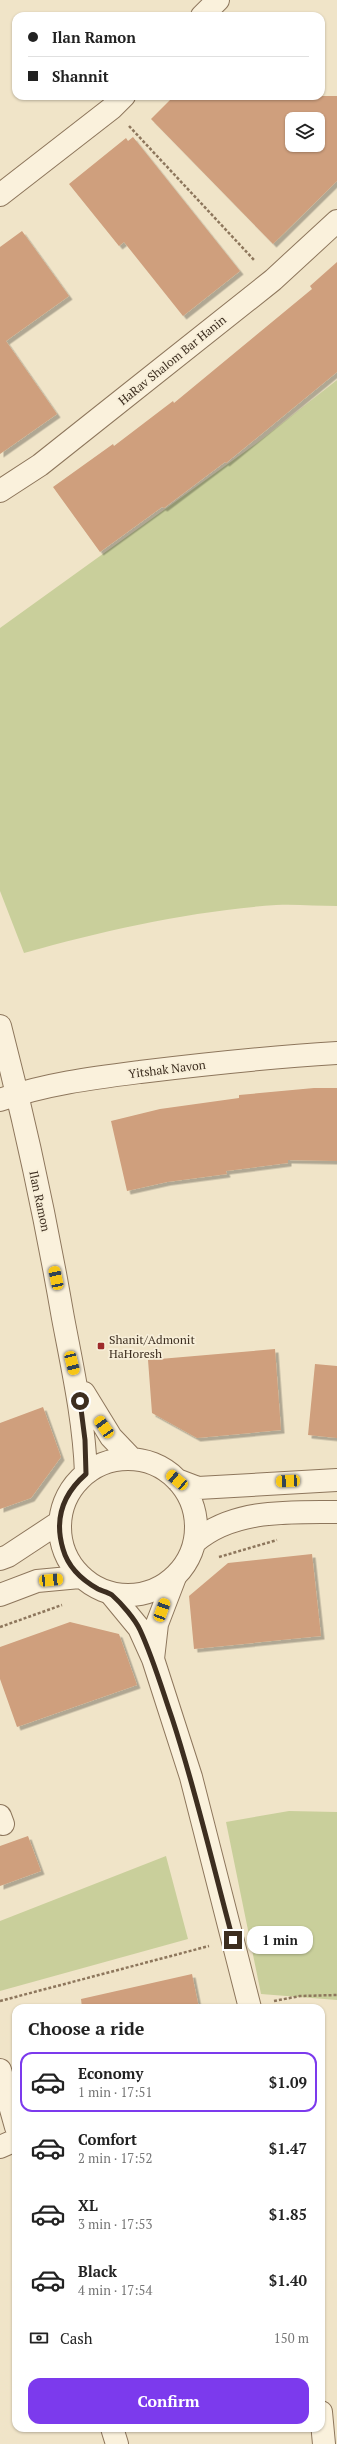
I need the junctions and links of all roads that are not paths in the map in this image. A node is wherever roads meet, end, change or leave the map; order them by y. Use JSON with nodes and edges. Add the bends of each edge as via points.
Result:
{"nodes":[{"id":1,"x":218,"y":0,"type":"edge"},
{"id":2,"x":206,"y":12,"type":"edge"},
{"id":3,"x":118,"y":102,"type":"edge"},
{"id":4,"x":0,"y":195,"type":"edge"},
{"id":5,"x":337,"y":221,"type":"edge"},
{"id":6,"x":0,"y":491,"type":"edge"},
{"id":7,"x":0,"y":1026,"type":"edge"},
{"id":8,"x":337,"y":1053,"type":"edge"},
{"id":9,"x":9,"y":1097,"type":"edge"},
{"id":10,"x":76,"y":1378,"type":"junction"},
{"id":11,"x":132,"y":1459,"type":"junction"},
{"id":12,"x":86,"y":1474,"type":"junction"},
{"id":13,"x":177,"y":1480,"type":"junction"},
{"id":14,"x":337,"y":1480,"type":"edge"},
{"id":15,"x":337,"y":1512,"type":"edge"},
{"id":16,"x":58,"y":1523,"type":"junction"},
{"id":17,"x":196,"y":1542,"type":"junction"},
{"id":18,"x":0,"y":1559,"type":"edge"},
{"id":19,"x":80,"y":1577,"type":"junction"},
{"id":20,"x":175,"y":1577,"type":"junction"},
{"id":21,"x":111,"y":1594,"type":"junction"},
{"id":22,"x":0,"y":1595,"type":"edge"},
{"id":23,"x":152,"y":1659,"type":"junction"},
{"id":24,"x":249,"y":2004,"type":"edge"},
{"id":25,"x":0,"y":2070,"type":"edge"},
{"id":26,"x":12,"y":2113,"type":"edge"},
{"id":27,"x":12,"y":2142,"type":"edge"},
{"id":28,"x":0,"y":2147,"type":"edge"},
{"id":29,"x":113,"y":2432,"type":"edge"},
{"id":30,"x":323,"y":2432,"type":"edge"},
{"id":31,"x":117,"y":2444,"type":"edge"},
{"id":32,"x":324,"y":2444,"type":"edge"}],
"edges":[{"from":1,"to":2,"type":"street"},
{"from":3,"to":4,"type":"street"},
{"from":5,"to":6,"type":"street","name":"HaRav Shalom Bar Hanin","via":[[273,280],[40,465]]},
{"from":7,"to":9,"type":"street","name":"Ilan Ramon"},
{"from":8,"to":9,"type":"street","name":"Yitshak Navon","via":[[268,1057],[87,1079]]},
{"from":9,"to":10,"type":"street","name":"Ilan Ramon"},
{"from":10,"to":11,"type":"street","name":"Ilan Ramon","via":[[96,1416]]},
{"from":10,"to":12,"type":"street","name":"Ilan Ramon","via":[[85,1440]]},
{"from":11,"to":12,"type":"street","via":[[108,1462]]},
{"from":11,"to":13,"type":"street","via":[[157,1466]]},
{"from":12,"to":16,"type":"street","via":[[70,1491]]},
{"from":13,"to":14,"type":"street","via":[[198,1488]]},
{"from":13,"to":17,"type":"street","via":[[190,1498],[194,1509]]},
{"from":15,"to":17,"type":"street","via":[[286,1512],[223,1523]]},
{"from":16,"to":18,"type":"street"},
{"from":16,"to":19,"type":"street","via":[[63,1551],[71,1567]]},
{"from":17,"to":20,"type":"street"},
{"from":19,"to":21,"type":"street"},
{"from":19,"to":22,"type":"street","via":[[37,1581]]},
{"from":20,"to":21,"type":"street","via":[[165,1585],[143,1594]]},
{"from":20,"to":23,"type":"street","via":[[157,1624]]},
{"from":21,"to":23,"type":"street","via":[[139,1628]]},
{"from":23,"to":24,"type":"street","via":[[191,1777]]},
{"from":25,"to":26,"type":"street"},
{"from":27,"to":28,"type":"street"},
{"from":29,"to":31,"type":"street"},
{"from":30,"to":32,"type":"street"}]}
